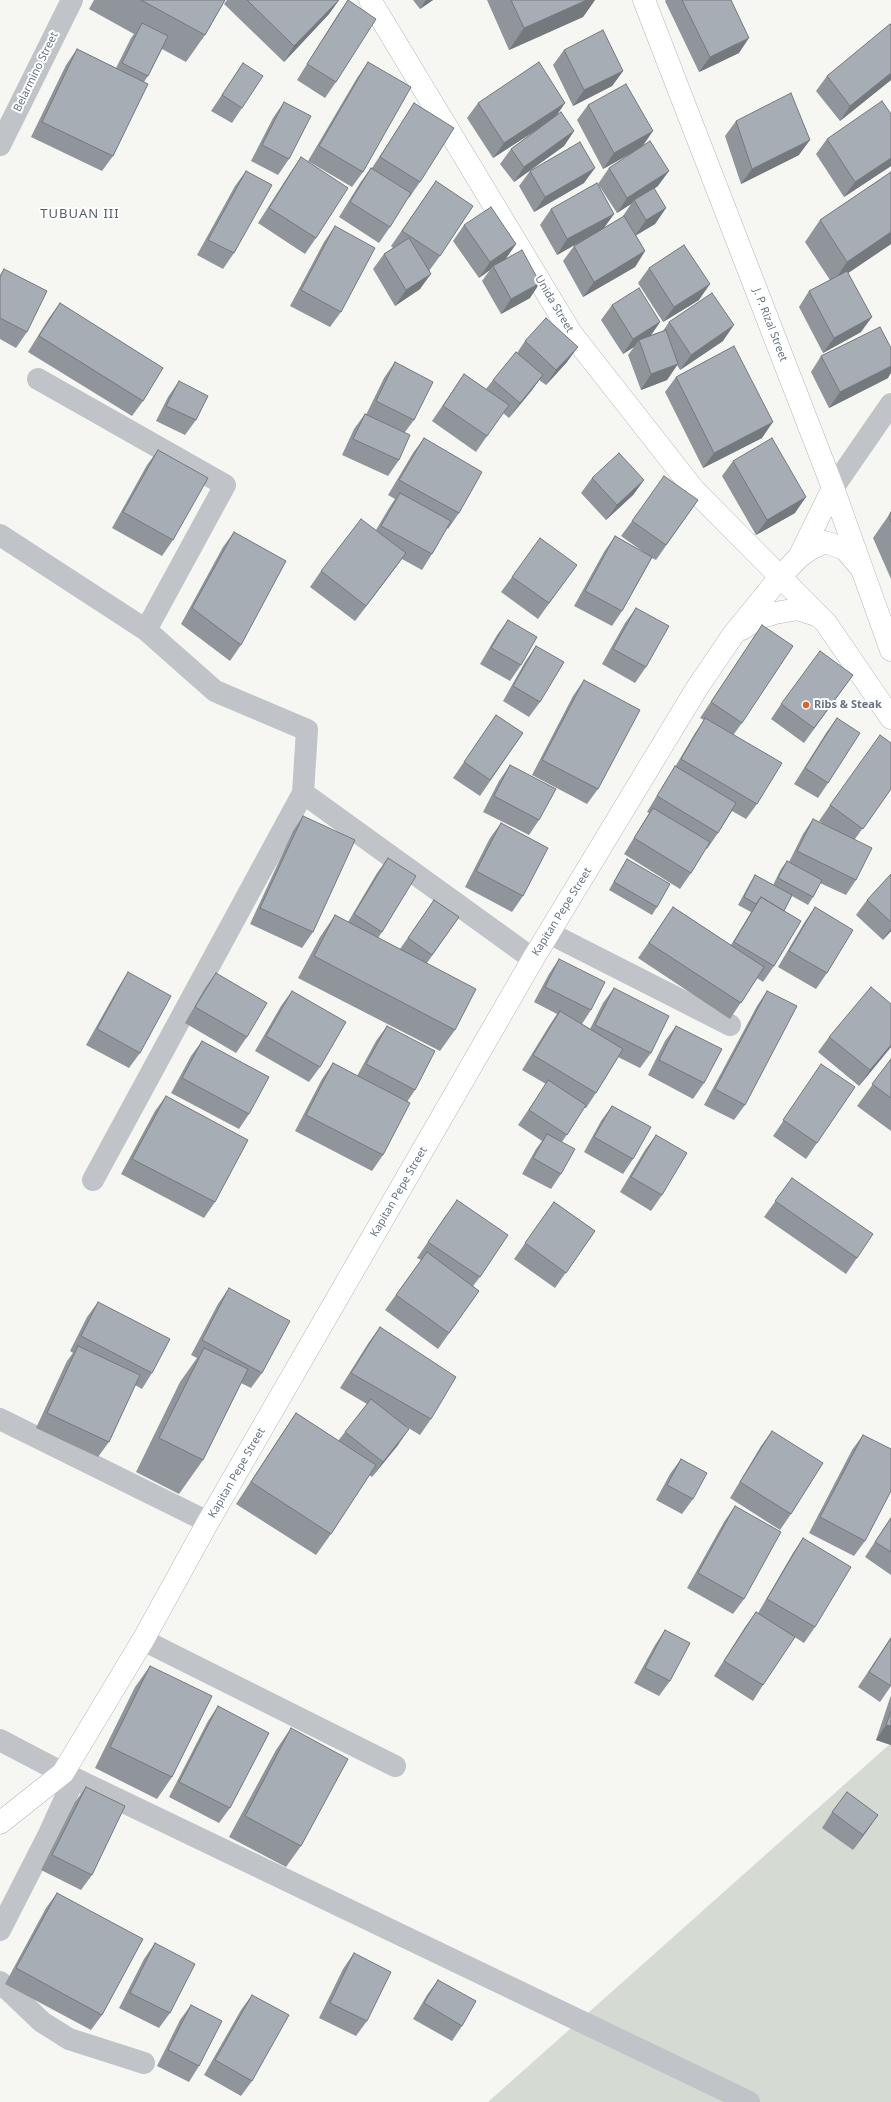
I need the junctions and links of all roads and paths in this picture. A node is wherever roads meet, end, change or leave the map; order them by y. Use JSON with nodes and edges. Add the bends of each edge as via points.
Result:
{"nodes":[{"id":1,"x":72,"y":0,"type":"edge"},
{"id":2,"x":370,"y":0,"type":"edge"},
{"id":3,"x":644,"y":0,"type":"edge"},
{"id":4,"x":0,"y":144,"type":"edge"},
{"id":5,"x":38,"y":379,"type":"dead end"},
{"id":6,"x":891,"y":404,"type":"edge"},
{"id":7,"x":832,"y":488,"type":"junction"},
{"id":8,"x":0,"y":535,"type":"edge"},
{"id":9,"x":799,"y":557,"type":"junction"},
{"id":10,"x":861,"y":568,"type":"junction"},
{"id":11,"x":780,"y":577,"type":"junction"},
{"id":12,"x":819,"y":616,"type":"junction"},
{"id":13,"x":146,"y":630,"type":"junction"},
{"id":14,"x":733,"y":636,"type":"junction"},
{"id":15,"x":891,"y":650,"type":"edge"},
{"id":16,"x":891,"y":718,"type":"edge"},
{"id":17,"x":303,"y":793,"type":"junction"},
{"id":18,"x":549,"y":933,"type":"junction"},
{"id":19,"x":533,"y":959,"type":"junction"},
{"id":20,"x":730,"y":1026,"type":"dead end"},
{"id":21,"x":93,"y":1180,"type":"dead end"},
{"id":22,"x":0,"y":1419,"type":"edge"},
{"id":23,"x":208,"y":1522,"type":"junction"},
{"id":24,"x":143,"y":1640,"type":"junction"},
{"id":25,"x":0,"y":1740,"type":"edge"},
{"id":26,"x":395,"y":1766,"type":"dead end"},
{"id":27,"x":68,"y":1776,"type":"junction"},
{"id":28,"x":0,"y":1823,"type":"edge"},
{"id":29,"x":0,"y":1930,"type":"edge"},
{"id":30,"x":0,"y":1982,"type":"edge"},
{"id":31,"x":144,"y":2063,"type":"dead end"},
{"id":32,"x":749,"y":2102,"type":"edge"}],
"edges":[{"from":1,"to":4,"type":"street","name":"Belarmino Street"},
{"from":2,"to":11,"type":"street","name":"Unida Street","via":[[571,333],[694,491]]},
{"from":3,"to":7,"type":"street","name":"J. P. Rizal Street"},
{"from":5,"to":13,"type":"street","via":[[224,485]]},
{"from":6,"to":7,"type":"street"},
{"from":7,"to":9,"type":"street"},
{"from":7,"to":10,"type":"street","name":"J. P. Rizal Street"},
{"from":8,"to":13,"type":"street"},
{"from":9,"to":10,"type":"street","via":[[825,542],[845,549]]},
{"from":9,"to":11,"type":"street","name":"Kapitan Pepe Street"},
{"from":10,"to":15,"type":"street","name":"J. P. Rizal Street"},
{"from":11,"to":12,"type":"street","name":"Unida Street"},
{"from":11,"to":14,"type":"street","name":"Kapitan Pepe Street"},
{"from":12,"to":14,"type":"street","via":[[798,609],[775,612],[759,618]]},
{"from":12,"to":16,"type":"street","name":"Unida Street"},
{"from":13,"to":17,"type":"street","via":[[215,691],[307,730]]},
{"from":14,"to":18,"type":"street","name":"Kapitan Pepe Street","via":[[697,688]]},
{"from":17,"to":19,"type":"street"},
{"from":17,"to":21,"type":"street"},
{"from":18,"to":19,"type":"street","name":"Kapitan Pepe Street"},
{"from":18,"to":20,"type":"street"},
{"from":19,"to":23,"type":"street","name":"Kapitan Pepe Street"},
{"from":22,"to":23,"type":"street"},
{"from":23,"to":24,"type":"street","name":"Kapitan Pepe Street"},
{"from":24,"to":26,"type":"street"},
{"from":24,"to":27,"type":"street","name":"Kapitan Pepe Street"},
{"from":25,"to":27,"type":"street"},
{"from":27,"to":28,"type":"street","name":"Kapitan Pepe Street"},
{"from":27,"to":29,"type":"street","via":[[48,1836]]},
{"from":27,"to":32,"type":"street"},
{"from":30,"to":31,"type":"street","via":[[42,2022],[69,2039]]}]}
